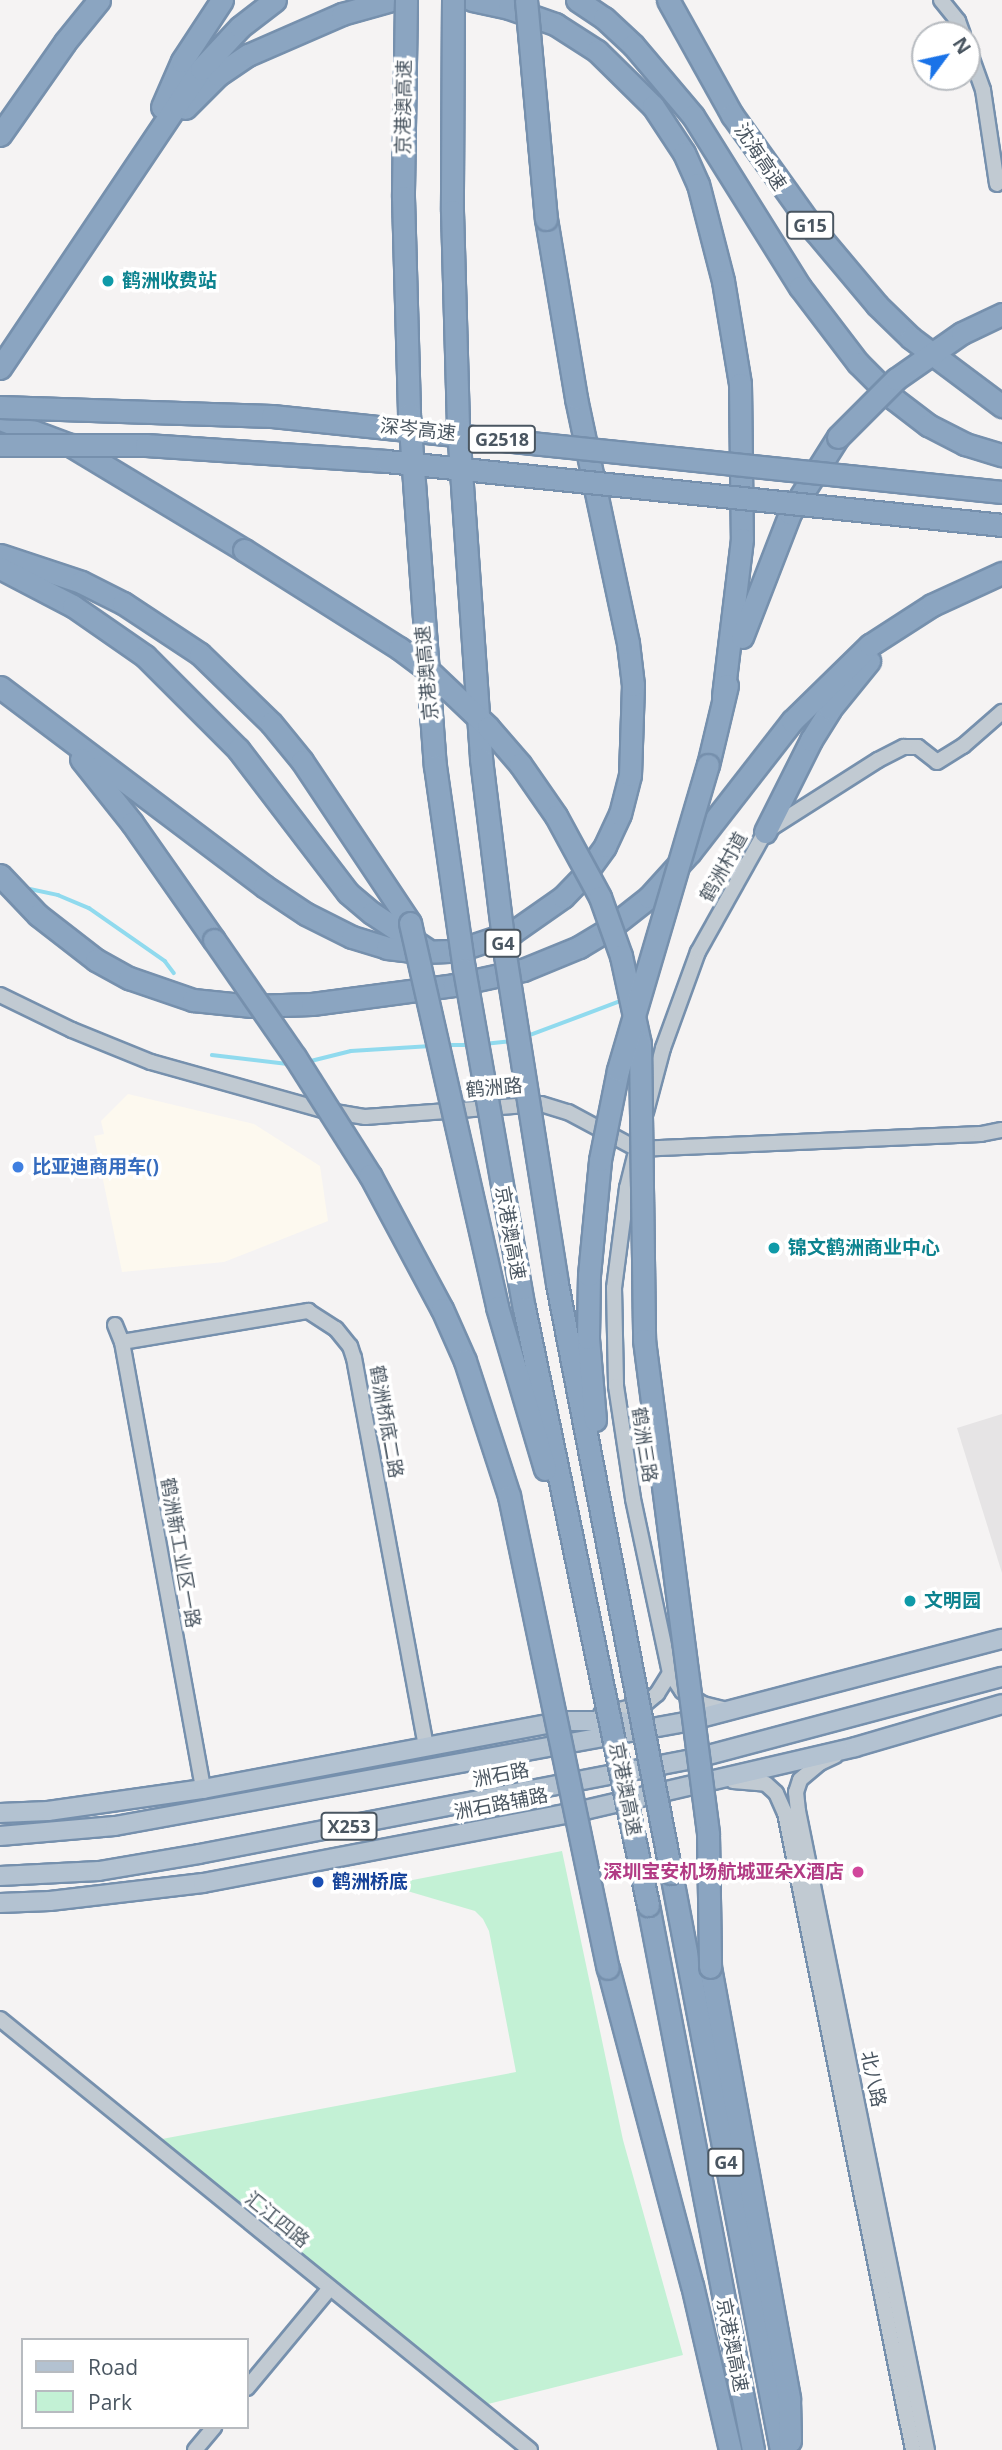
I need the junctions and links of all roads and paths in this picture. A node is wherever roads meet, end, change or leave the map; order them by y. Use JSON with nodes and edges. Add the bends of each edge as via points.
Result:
{"nodes":[{"id":1,"x":99,"y":0,"type":"edge"},
{"id":2,"x":275,"y":0,"type":"edge"},
{"id":3,"x":391,"y":0,"type":"edge"},
{"id":4,"x":405,"y":0,"type":"edge"},
{"id":5,"x":453,"y":0,"type":"edge"},
{"id":6,"x":472,"y":0,"type":"edge"},
{"id":7,"x":526,"y":0,"type":"edge"},
{"id":8,"x":577,"y":0,"type":"edge"},
{"id":9,"x":668,"y":0,"type":"edge"},
{"id":10,"x":941,"y":0,"type":"edge"},
{"id":11,"x":221,"y":1,"type":"edge"},
{"id":12,"x":957,"y":21,"type":"edge"},
{"id":13,"x":981,"y":84,"type":"edge"},
{"id":14,"x":0,"y":135,"type":"edge"},
{"id":15,"x":142,"y":154,"type":"junction"},
{"id":16,"x":997,"y":184,"type":"dead end"},
{"id":17,"x":1002,"y":314,"type":"edge"},
{"id":18,"x":0,"y":368,"type":"edge"},
{"id":19,"x":1002,"y":406,"type":"edge"},
{"id":20,"x":0,"y":407,"type":"edge"},
{"id":21,"x":0,"y":419,"type":"edge"},
{"id":22,"x":0,"y":445,"type":"edge"},
{"id":23,"x":1002,"y":455,"type":"edge"},
{"id":24,"x":1002,"y":492,"type":"edge"},
{"id":25,"x":1002,"y":526,"type":"edge"},
{"id":26,"x":0,"y":555,"type":"edge"},
{"id":27,"x":0,"y":568,"type":"edge"},
{"id":28,"x":1002,"y":573,"type":"edge"},
{"id":29,"x":932,"y":605,"type":"junction"},
{"id":30,"x":0,"y":687,"type":"edge"},
{"id":31,"x":723,"y":697,"type":"junction"},
{"id":32,"x":1002,"y":712,"type":"edge"},
{"id":33,"x":51,"y":726,"type":"junction"},
{"id":34,"x":765,"y":832,"type":"junction"},
{"id":35,"x":0,"y":875,"type":"edge"},
{"id":36,"x":431,"y":952,"type":"junction"},
{"id":37,"x":0,"y":995,"type":"edge"},
{"id":38,"x":1002,"y":1130,"type":"edge"},
{"id":39,"x":637,"y":1149,"type":"junction"},
{"id":40,"x":115,"y":1325,"type":"dead end"},
{"id":41,"x":122,"y":1342,"type":"junction"},
{"id":42,"x":590,"y":1619,"type":"junction"},
{"id":43,"x":1002,"y":1639,"type":"edge"},
{"id":44,"x":670,"y":1673,"type":"junction"},
{"id":45,"x":1002,"y":1678,"type":"edge"},
{"id":46,"x":1002,"y":1704,"type":"edge"},
{"id":47,"x":729,"y":1710,"type":"junction"},
{"id":48,"x":562,"y":1721,"type":"junction"},
{"id":49,"x":685,"y":1722,"type":"junction"},
{"id":50,"x":426,"y":1747,"type":"junction"},
{"id":51,"x":855,"y":1747,"type":"junction"},
{"id":52,"x":281,"y":1775,"type":"junction"},
{"id":53,"x":704,"y":1783,"type":"junction"},
{"id":54,"x":203,"y":1789,"type":"junction"},
{"id":55,"x":203,"y":1811,"type":"junction"},
{"id":56,"x":0,"y":1813,"type":"edge"},
{"id":57,"x":0,"y":1836,"type":"edge"},
{"id":58,"x":671,"y":1873,"type":"junction"},
{"id":59,"x":0,"y":1877,"type":"edge"},
{"id":60,"x":0,"y":1903,"type":"edge"},
{"id":61,"x":0,"y":2019,"type":"edge"},
{"id":62,"x":330,"y":2288,"type":"junction"},
{"id":63,"x":248,"y":2387,"type":"edge"},
{"id":64,"x":212,"y":2429,"type":"edge"},
{"id":65,"x":195,"y":2450,"type":"edge"},
{"id":66,"x":530,"y":2450,"type":"edge"},
{"id":67,"x":730,"y":2450,"type":"edge"},
{"id":68,"x":752,"y":2450,"type":"edge"},
{"id":69,"x":781,"y":2450,"type":"edge"},
{"id":70,"x":790,"y":2450,"type":"edge"},
{"id":71,"x":913,"y":2450,"type":"edge"},
{"id":72,"x":927,"y":2450,"type":"edge"}],
"edges":[{"from":1,"to":14,"type":"highway"},
{"from":2,"to":15,"type":"highway","via":[[208,60]]},
{"from":3,"to":15,"type":"highway","via":[[342,14],[248,55],[218,75]]},
{"from":4,"to":42,"type":"highway","name":"京港澳高速","number":"G4","bridge":true,"via":[[403,197],[408,388],[435,766],[464,969],[519,1281]]},
{"from":5,"to":58,"type":"highway","name":"京港澳高速","number":"G4","bridge":true,"via":[[458,428],[481,759],[505,955],[557,1284]]},
{"from":6,"to":31,"type":"highway","via":[[545,20],[597,51],[653,106],[698,184],[723,281],[740,384],[742,539]]},
{"from":7,"to":36,"type":"highway","bridge":true,"via":[[546,219],[576,398],[628,643],[633,696],[629,775],[620,814],[605,846],[563,897],[513,932],[456,951]]},
{"from":8,"to":23,"type":"highway","via":[[633,45],[693,116],[800,286],[858,363],[928,425],[965,444]]},
{"from":9,"to":19,"type":"highway","name":"沈海高速","number":"G15","bridge":true,"via":[[732,115],[815,231],[911,338]]},
{"from":10,"to":12,"type":"street"},
{"from":11,"to":15,"type":"highway","via":[[182,61]]},
{"from":13,"to":16,"type":"street"},
{"from":15,"to":18,"type":"highway"},
{"from":17,"to":31,"type":"highway","bridge":true,"via":[[962,333],[896,379],[838,437],[790,513]]},
{"from":20,"to":24,"type":"highway","name":"深岑高速","number":"G2518","bridge":true,"via":[[272,416]]},
{"from":21,"to":70,"type":"highway","bridge":true,"via":[[71,445],[120,472],[428,670],[520,764],[556,816],[600,897],[621,956],[640,1044],[644,1340],[708,1834],[710,1967],[789,2399]]},
{"from":22,"to":25,"type":"highway","name":"深岑高速","number":"G2518","bridge":true,"via":[[146,445],[386,461]]},
{"from":26,"to":42,"type":"highway","bridge":true,"via":[[113,598],[200,654],[271,723],[302,761],[410,923],[497,1307]]},
{"from":27,"to":36,"type":"highway","via":[[42,588],[145,656],[238,749],[348,893]]},
{"from":28,"to":29,"type":"highway"},
{"from":29,"to":34,"type":"highway","via":[[872,657],[830,709]]},
{"from":29,"to":35,"type":"highway","via":[[870,645],[818,693],[671,876],[649,897],[579,947],[523,970],[454,985],[312,1004],[252,1006],[193,1000],[129,978],[96,960],[38,915]]},
{"from":30,"to":33,"type":"highway"},
{"from":31,"to":58,"type":"highway","bridge":true,"via":[[708,765],[616,1081],[600,1160],[589,1275],[593,1401],[653,1707]]},
{"from":32,"to":34,"type":"street","name":"鹤洲村道","via":[[937,762],[918,747],[904,747]]},
{"from":33,"to":36,"type":"highway","via":[[306,914],[387,948]]},
{"from":33,"to":67,"type":"highway","bridge":true,"via":[[132,823],[295,1057],[370,1175],[465,1361],[509,1496],[608,1968],[692,2285]]},
{"from":34,"to":39,"type":"street","name":"鹤洲村道","via":[[698,952],[663,1048]]},
{"from":37,"to":39,"type":"street","name":"鹤洲路","via":[[151,1062],[323,1110],[365,1117],[541,1104],[568,1112]]},
{"from":38,"to":39,"type":"street"},
{"from":39,"to":44,"type":"street","name":"鹤洲三路","via":[[614,1288],[616,1386],[633,1499]]},
{"from":40,"to":41,"type":"street","name":"鹤洲新工业区一路"},
{"from":41,"to":50,"type":"street","name":"鹤洲桥底二路","via":[[308,1311],[336,1329],[349,1346]]},
{"from":41,"to":54,"type":"street","name":"鹤洲新工业区一路"},
{"from":42,"to":68,"type":"highway","name":"京港澳高速","number":"G4","bridge":true},
{"from":43,"to":47,"type":"main road","name":"洲石路","number":"X253"},
{"from":44,"to":47,"type":"street","via":[[692,1698]]},
{"from":44,"to":48,"type":"street","via":[[645,1704]]},
{"from":45,"to":59,"type":"main road","name":"洲石路","number":"X253","via":[[669,1763],[199,1854],[99,1871]]},
{"from":46,"to":51,"type":"main road","name":"洲石路辅路"},
{"from":47,"to":49,"type":"main road","name":"洲石路","number":"X253"},
{"from":48,"to":49,"type":"main road"},
{"from":48,"to":50,"type":"main road"},
{"from":49,"to":55,"type":"main road","name":"洲石路","number":"X253"},
{"from":50,"to":52,"type":"main road"},
{"from":51,"to":53,"type":"main road","name":"洲石路辅路"},
{"from":51,"to":72,"type":"street","name":"北八路","via":[[820,1763],[800,1780],[796,1792]]},
{"from":52,"to":54,"type":"main road"},
{"from":52,"to":55,"type":"main road"},
{"from":53,"to":60,"type":"main road","name":"洲石路辅路","via":[[203,1883]]},
{"from":53,"to":71,"type":"street","name":"北八路","via":[[756,1781],[766,1784],[781,1801],[845,2098]]},
{"from":54,"to":56,"type":"main road","via":[[48,1811]]},
{"from":55,"to":57,"type":"main road","name":"洲石路","number":"X253","via":[[115,1826]]},
{"from":58,"to":69,"type":"highway","name":"京港澳高速","number":"G4"},
{"from":61,"to":62,"type":"street","name":"汇江四路"},
{"from":62,"to":63,"type":"street"},
{"from":62,"to":66,"type":"street","name":"汇江四路"},
{"from":64,"to":65,"type":"street"}]}
